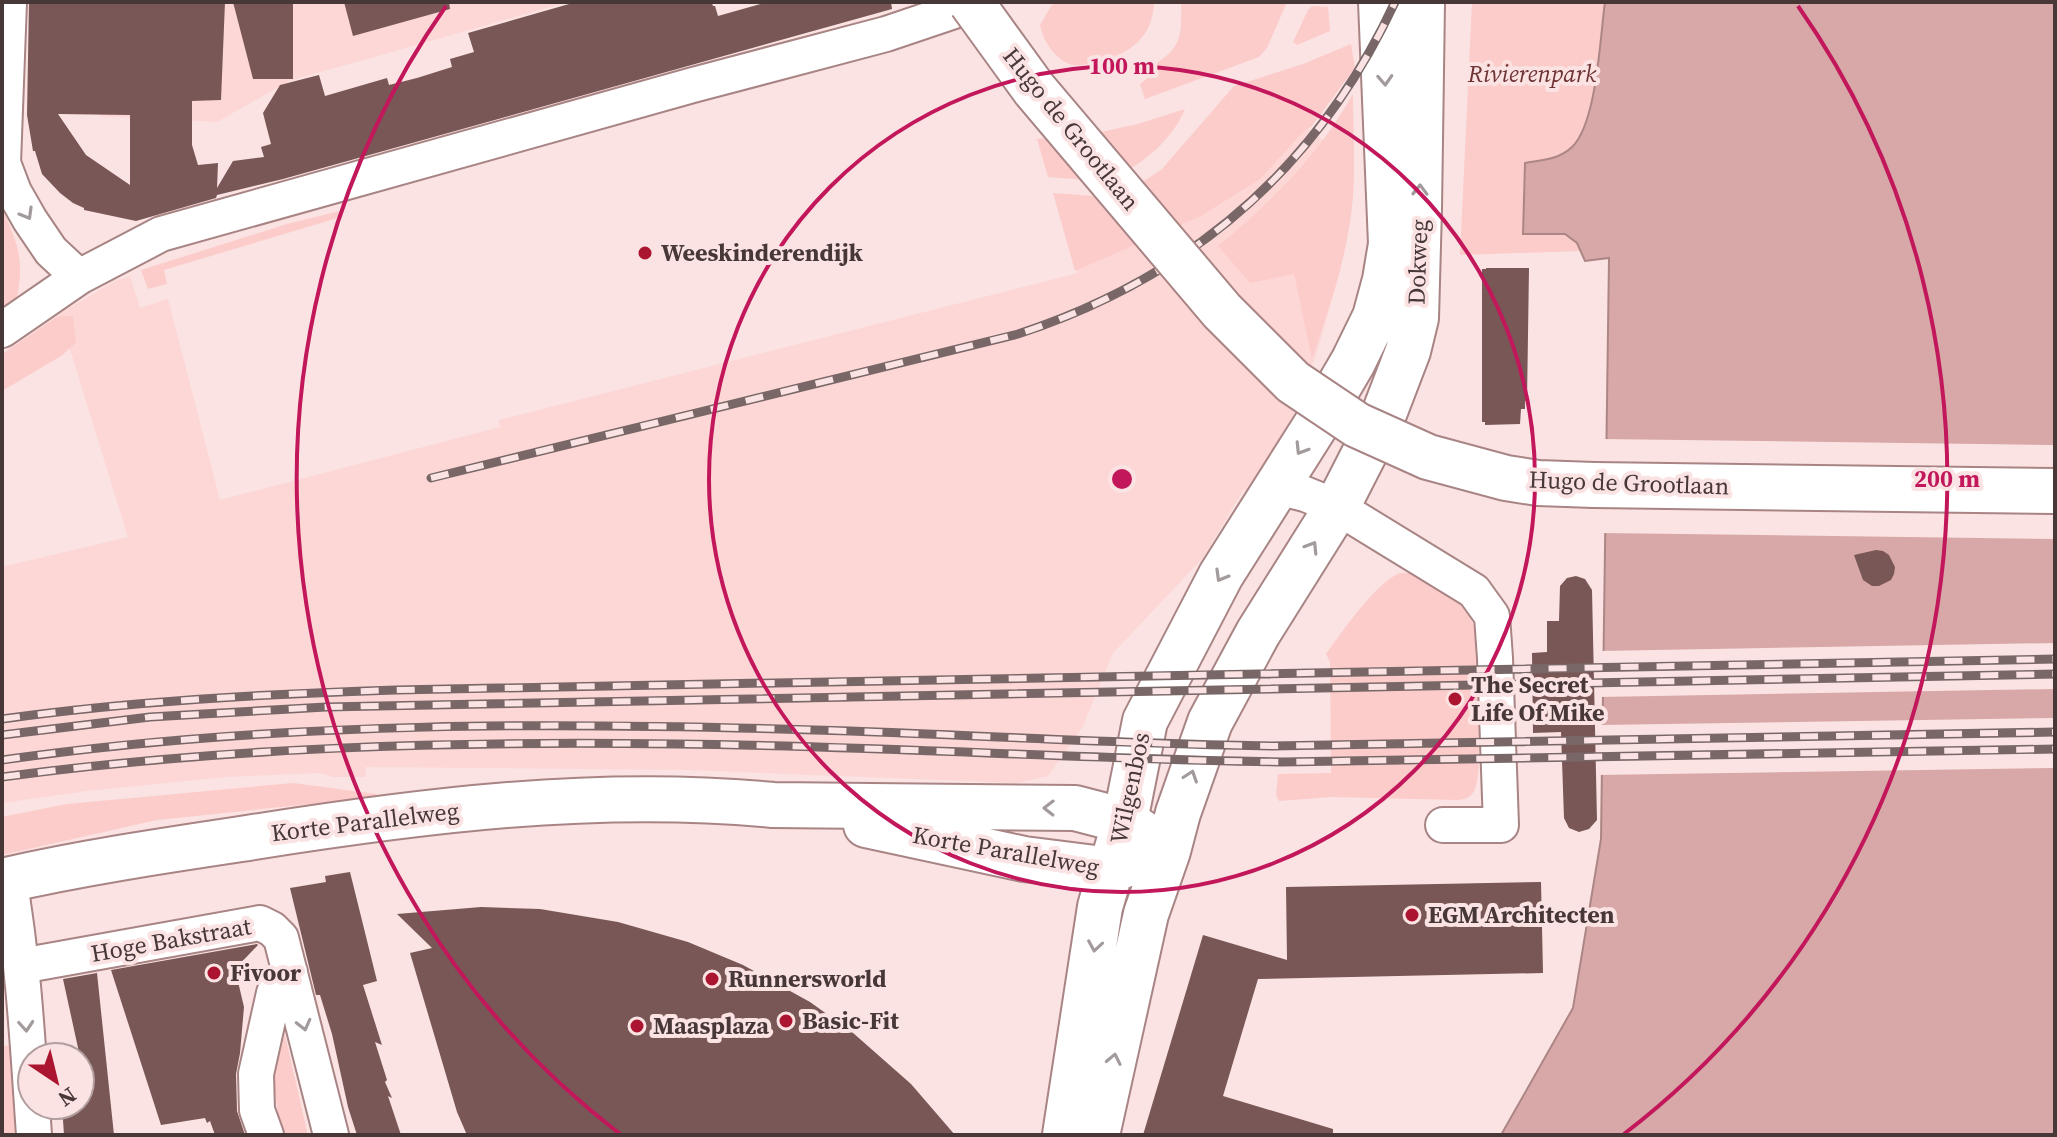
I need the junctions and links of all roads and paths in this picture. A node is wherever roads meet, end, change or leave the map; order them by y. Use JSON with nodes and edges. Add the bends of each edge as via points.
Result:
{"nodes":[{"id":1,"x":9,"y":2,"type":"edge"},
{"id":2,"x":971,"y":2,"type":"edge"},
{"id":3,"x":981,"y":2,"type":"edge"},
{"id":4,"x":1381,"y":2,"type":"edge"},
{"id":5,"x":1422,"y":2,"type":"edge"},
{"id":6,"x":79,"y":277,"type":"junction"},
{"id":7,"x":2,"y":330,"type":"edge"},
{"id":8,"x":1277,"y":487,"type":"junction"},
{"id":9,"x":2055,"y":491,"type":"edge"},
{"id":10,"x":1337,"y":507,"type":"junction"},
{"id":11,"x":773,"y":805,"type":"junction"},
{"id":12,"x":1125,"y":821,"type":"junction"},
{"id":13,"x":1443,"y":825,"type":"dead end"},
{"id":14,"x":1168,"y":851,"type":"junction"},
{"id":15,"x":1111,"y":870,"type":"junction"},
{"id":16,"x":9,"y":894,"type":"edge"},
{"id":17,"x":21,"y":966,"type":"junction"},
{"id":18,"x":290,"y":972,"type":"junction"},
{"id":19,"x":34,"y":1135,"type":"edge"},
{"id":20,"x":266,"y":1135,"type":"edge"},
{"id":21,"x":331,"y":1135,"type":"edge"},
{"id":22,"x":1065,"y":1135,"type":"edge"},
{"id":23,"x":1097,"y":1135,"type":"edge"}],
"edges":[{"from":1,"to":6,"type":"street","one_way":true,"via":[[3,163],[30,220],[51,251]]},
{"from":2,"to":9,"type":"main road","name":"Hugo de Grootlaan","bridge":true,"via":[[1034,89],[1222,311],[1293,382],[1357,425],[1428,457],[1538,483]]},
{"from":3,"to":6,"type":"street","via":[[886,34],[161,234]]},
{"from":4,"to":8,"type":"main road","name":"Dokweg","one_way":true,"via":[[1391,218],[1385,280],[1375,317],[1353,362]]},
{"from":10,"to":5,"type":"main road","name":"Dokweg","one_way":true,"via":[[1382,419],[1416,318]]},
{"from":6,"to":7,"type":"street"},
{"from":8,"to":10,"type":"street"},
{"from":8,"to":12,"type":"main road","name":"Wilgenbos","one_way":true,"via":[[1221,575],[1145,721]]},
{"from":10,"to":13,"type":"street","via":[[1474,591],[1492,616],[1501,825]]},
{"from":14,"to":10,"type":"main road","name":"Wilgenbos","one_way":true,"via":[[1210,722]]},
{"from":12,"to":11,"type":"main road","name":"Korte Parallelweg","one_way":true,"via":[[1075,808]]},
{"from":11,"to":15,"type":"main road","name":"Korte Parallelweg","via":[[1024,859]]},
{"from":11,"to":16,"type":"main road","name":"Korte Parallelweg","via":[[652,798],[408,814],[157,852]]},
{"from":12,"to":14,"type":"main road","name":"Korte Parallelweg"},
{"from":12,"to":15,"type":"main road","name":"Wilgenbos"},
{"from":14,"to":15,"type":"main road","name":"Korte Parallelweg"},
{"from":23,"to":14,"type":"main road","name":"Wilgenbos","one_way":true,"via":[[1146,914]]},
{"from":15,"to":22,"type":"main road","name":"Wilgenbos","one_way":true,"via":[[1100,907]]},
{"from":16,"to":17,"type":"street"},
{"from":17,"to":18,"type":"street","name":"Hoge Bakstraat","via":[[260,923],[281,938]]},
{"from":17,"to":19,"type":"street","one_way":true},
{"from":18,"to":20,"type":"street","via":[[274,993],[256,1074],[257,1110]]},
{"from":18,"to":21,"type":"street","name":"Hoge Bakstraat","one_way":true}]}
